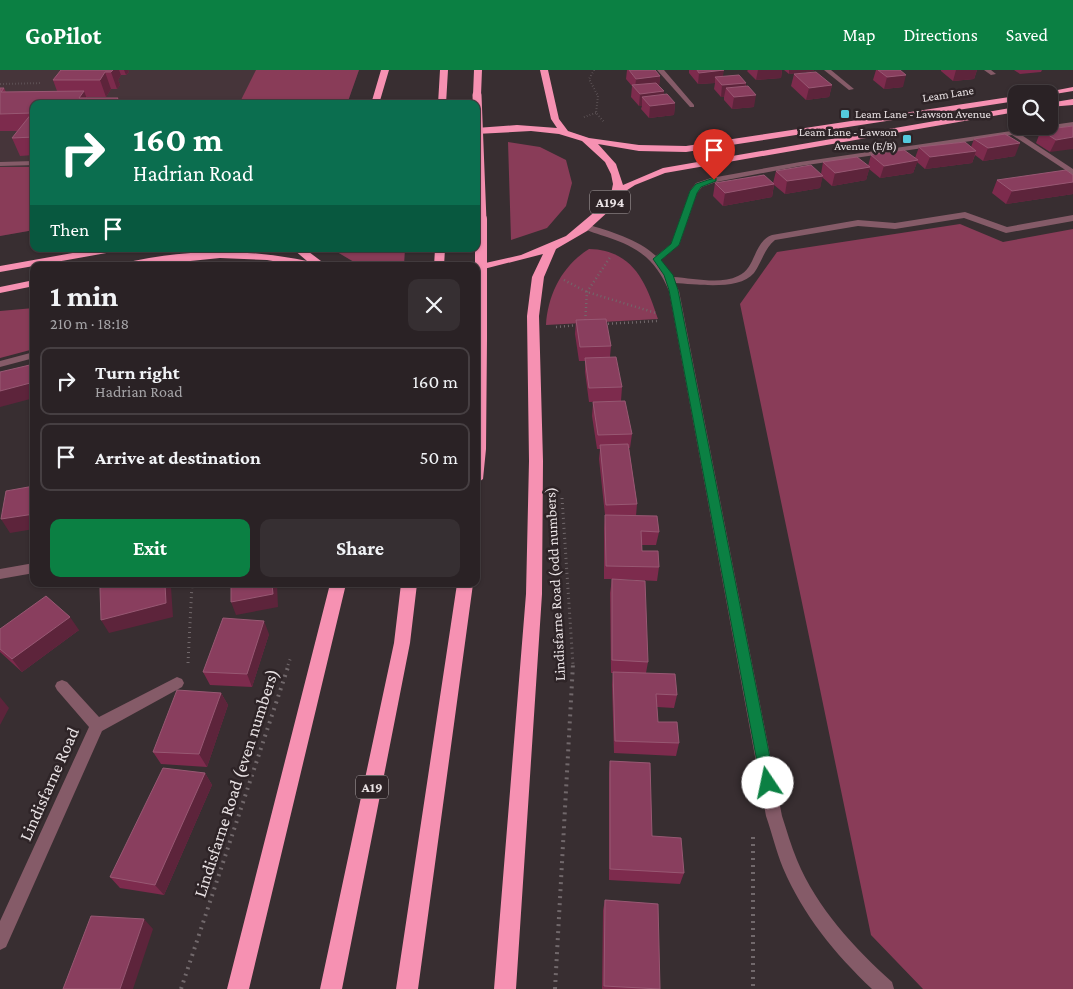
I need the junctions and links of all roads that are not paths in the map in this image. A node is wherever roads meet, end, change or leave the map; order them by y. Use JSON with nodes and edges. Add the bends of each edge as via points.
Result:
{"nodes":[{"id":1,"x":385,"y":70,"type":"edge"},
{"id":2,"x":444,"y":70,"type":"edge"},
{"id":3,"x":478,"y":70,"type":"edge"},
{"id":4,"x":544,"y":70,"type":"edge"},
{"id":5,"x":660,"y":70,"type":"edge"},
{"id":6,"x":827,"y":70,"type":"edge"},
{"id":7,"x":851,"y":89,"type":"dead end"},
{"id":8,"x":1073,"y":89,"type":"edge"},
{"id":9,"x":1058,"y":91,"type":"edge"},
{"id":10,"x":442,"y":99,"type":"edge"},
{"id":11,"x":1008,"y":99,"type":"edge"},
{"id":12,"x":375,"y":100,"type":"edge"},
{"id":13,"x":477,"y":100,"type":"edge"},
{"id":14,"x":1073,"y":102,"type":"edge"},
{"id":15,"x":1058,"y":105,"type":"edge"},
{"id":16,"x":692,"y":106,"type":"dead end"},
{"id":17,"x":1073,"y":106,"type":"edge"},
{"id":18,"x":1058,"y":107,"type":"edge"},
{"id":19,"x":1008,"y":112,"type":"edge"},
{"id":20,"x":1073,"y":124,"type":"edge"},
{"id":21,"x":1058,"y":126,"type":"edge"},
{"id":22,"x":480,"y":131,"type":"edge"},
{"id":23,"x":565,"y":133,"type":"junction"},
{"id":24,"x":1008,"y":134,"type":"edge"},
{"id":25,"x":1017,"y":135,"type":"edge"},
{"id":26,"x":587,"y":140,"type":"junction"},
{"id":27,"x":30,"y":163,"type":"edge"},
{"id":28,"x":0,"y":164,"type":"edge"},
{"id":29,"x":1073,"y":173,"type":"edge"},
{"id":30,"x":480,"y":178,"type":"edge"},
{"id":31,"x":617,"y":192,"type":"junction"},
{"id":32,"x":1073,"y":218,"type":"edge"},
{"id":33,"x":586,"y":227,"type":"junction"},
{"id":34,"x":551,"y":250,"type":"junction"},
{"id":35,"x":95,"y":252,"type":"edge"},
{"id":36,"x":302,"y":252,"type":"edge"},
{"id":37,"x":657,"y":259,"type":"junction"},
{"id":38,"x":39,"y":262,"type":"edge"},
{"id":39,"x":152,"y":262,"type":"edge"},
{"id":40,"x":297,"y":262,"type":"edge"},
{"id":41,"x":317,"y":262,"type":"edge"},
{"id":42,"x":30,"y":264,"type":"edge"},
{"id":43,"x":480,"y":267,"type":"edge"},
{"id":44,"x":0,"y":269,"type":"edge"},
{"id":45,"x":670,"y":280,"type":"junction"},
{"id":46,"x":30,"y":284,"type":"edge"},
{"id":47,"x":0,"y":290,"type":"edge"},
{"id":48,"x":30,"y":356,"type":"edge"},
{"id":49,"x":0,"y":364,"type":"edge"},
{"id":50,"x":480,"y":450,"type":"edge"},
{"id":51,"x":30,"y":569,"type":"edge"},
{"id":52,"x":0,"y":574,"type":"edge"},
{"id":53,"x":337,"y":587,"type":"edge"},
{"id":54,"x":409,"y":587,"type":"edge"},
{"id":55,"x":465,"y":587,"type":"edge"},
{"id":56,"x":177,"y":683,"type":"road end"},
{"id":57,"x":62,"y":686,"type":"dead end"},
{"id":58,"x":97,"y":726,"type":"junction"},
{"id":59,"x":0,"y":941,"type":"edge"},
{"id":60,"x":238,"y":989,"type":"edge"},
{"id":61,"x":331,"y":989,"type":"edge"},
{"id":62,"x":407,"y":989,"type":"edge"},
{"id":63,"x":505,"y":989,"type":"edge"},
{"id":64,"x":884,"y":989,"type":"edge"}],
"edges":[{"from":1,"to":12,"type":"highway"},
{"from":2,"to":10,"type":"highway"},
{"from":3,"to":13,"type":"highway","bridge":true},
{"from":4,"to":23,"type":"highway","via":[[555,119]]},
{"from":5,"to":16,"type":"street"},
{"from":6,"to":7,"type":"street"},
{"from":8,"to":9,"type":"highway"},
{"from":11,"to":26,"type":"highway","name":"Leam Lane","number":"A194","via":[[686,149],[639,148]]},
{"from":14,"to":15,"type":"highway"},
{"from":17,"to":18,"type":"highway"},
{"from":19,"to":31,"type":"highway","name":"Leam Lane","number":"A194","via":[[663,171]]},
{"from":20,"to":21,"type":"street"},
{"from":22,"to":23,"type":"highway","number":"A194","via":[[538,129]]},
{"from":23,"to":26,"type":"highway","number":"A194"},
{"from":24,"to":37,"type":"street","via":[[714,180],[693,192],[675,245]]},
{"from":25,"to":29,"type":"street"},
{"from":26,"to":31,"type":"highway","number":"A194","via":[[613,166]]},
{"from":27,"to":28,"type":"street"},
{"from":30,"to":50,"type":"highway","bridge":true},
{"from":31,"to":33,"type":"highway","number":"A194"},
{"from":32,"to":45,"type":"street","via":[[1006,230],[965,215],[895,226],[858,223],[772,238],[765,243],[749,274],[743,279],[731,282]]},
{"from":33,"to":34,"type":"highway","number":"A194"},
{"from":33,"to":37,"type":"street","via":[[624,239]]},
{"from":34,"to":43,"type":"highway","number":"A194","via":[[513,262]]},
{"from":34,"to":63,"type":"highway","via":[[538,277],[533,316],[534,594]]},
{"from":35,"to":38,"type":"highway"},
{"from":36,"to":41,"type":"highway"},
{"from":37,"to":45,"type":"street"},
{"from":39,"to":40,"type":"highway","via":[[208,254],[269,256]]},
{"from":42,"to":44,"type":"highway"},
{"from":45,"to":64,"type":"street","via":[[774,816],[791,865],[818,916]]},
{"from":46,"to":47,"type":"highway"},
{"from":48,"to":49,"type":"street"},
{"from":51,"to":52,"type":"street"},
{"from":53,"to":60,"type":"highway"},
{"from":54,"to":61,"type":"highway","number":"A19","via":[[402,643]]},
{"from":55,"to":62,"type":"highway"},
{"from":56,"to":58,"type":"street","name":"Lindisfarne Road"},
{"from":57,"to":58,"type":"street","name":"Lindisfarne Road"},
{"from":58,"to":59,"type":"street","name":"Lindisfarne Road"}]}
